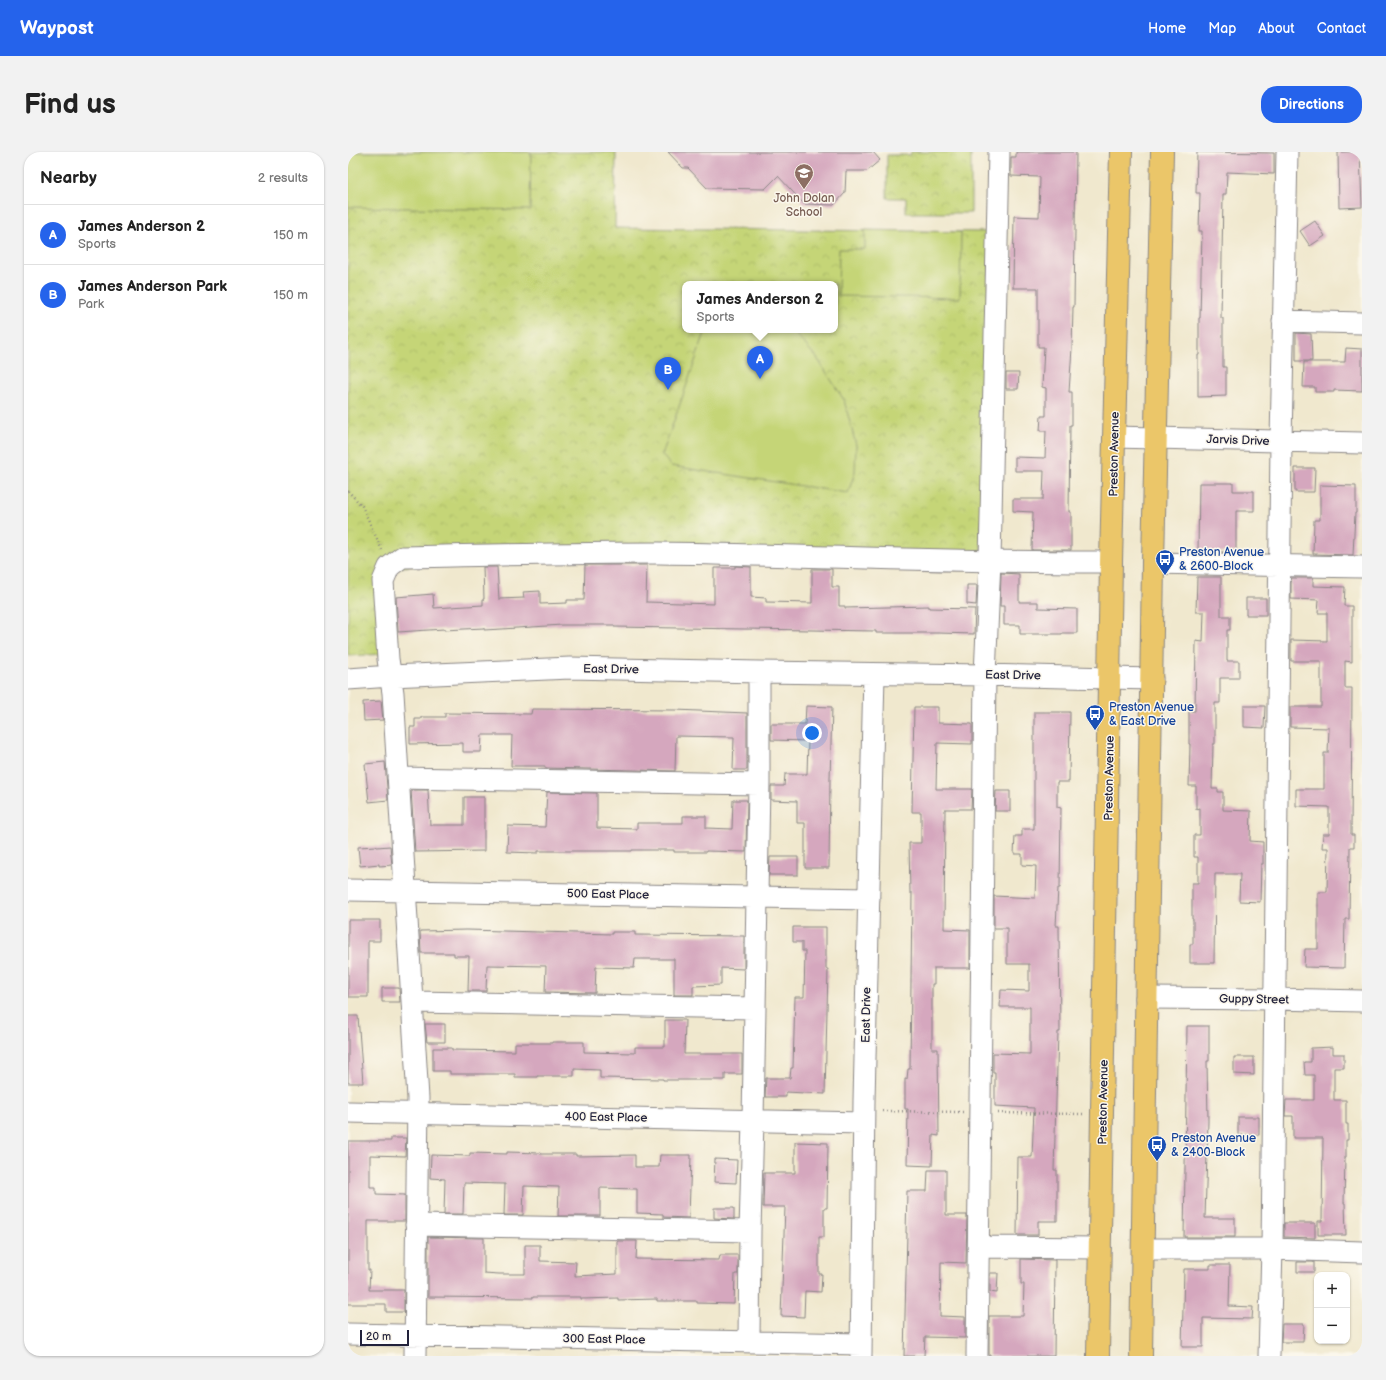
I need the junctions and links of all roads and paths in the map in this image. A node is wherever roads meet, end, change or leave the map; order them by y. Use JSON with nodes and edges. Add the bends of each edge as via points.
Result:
{"nodes":[{"id":1,"x":999,"y":152,"type":"edge"},
{"id":2,"x":1121,"y":152,"type":"edge"},
{"id":3,"x":1162,"y":152,"type":"edge"},
{"id":4,"x":1287,"y":152,"type":"edge"},
{"id":5,"x":1283,"y":321,"type":"junction"},
{"id":6,"x":1362,"y":323,"type":"edge"},
{"id":7,"x":1114,"y":437,"type":"junction"},
{"id":8,"x":1156,"y":437,"type":"junction"},
{"id":9,"x":1282,"y":441,"type":"junction"},
{"id":10,"x":1362,"y":442,"type":"edge"},
{"id":11,"x":348,"y":491,"type":"edge"},
{"id":12,"x":990,"y":560,"type":"junction"},
{"id":13,"x":1111,"y":562,"type":"junction"},
{"id":14,"x":1153,"y":563,"type":"junction"},
{"id":15,"x":1281,"y":566,"type":"junction"},
{"id":16,"x":389,"y":567,"type":"junction"},
{"id":17,"x":1362,"y":567,"type":"edge"},
{"id":18,"x":759,"y":672,"type":"junction"},
{"id":19,"x":874,"y":674,"type":"junction"},
{"id":20,"x":985,"y":675,"type":"junction"},
{"id":21,"x":391,"y":676,"type":"junction"},
{"id":22,"x":1109,"y":678,"type":"junction"},
{"id":23,"x":348,"y":679,"type":"edge"},
{"id":24,"x":1152,"y":679,"type":"junction"},
{"id":25,"x":398,"y":778,"type":"junction"},
{"id":26,"x":759,"y":784,"type":"junction"},
{"id":27,"x":348,"y":890,"type":"edge"},
{"id":28,"x":405,"y":891,"type":"junction"},
{"id":29,"x":757,"y":896,"type":"junction"},
{"id":30,"x":868,"y":899,"type":"junction"},
{"id":31,"x":1146,"y":998,"type":"junction"},
{"id":32,"x":1275,"y":999,"type":"junction"},
{"id":33,"x":1362,"y":1001,"type":"edge"},
{"id":34,"x":413,"y":1002,"type":"junction"},
{"id":35,"x":754,"y":1008,"type":"junction"},
{"id":36,"x":348,"y":1112,"type":"edge"},
{"id":37,"x":418,"y":1114,"type":"junction"},
{"id":38,"x":753,"y":1120,"type":"junction"},
{"id":39,"x":864,"y":1123,"type":"junction"},
{"id":40,"x":416,"y":1225,"type":"junction"},
{"id":41,"x":750,"y":1231,"type":"junction"},
{"id":42,"x":978,"y":1247,"type":"junction"},
{"id":43,"x":1100,"y":1248,"type":"junction"},
{"id":44,"x":1272,"y":1249,"type":"junction"},
{"id":45,"x":1143,"y":1250,"type":"junction"},
{"id":46,"x":1362,"y":1252,"type":"edge"},
{"id":47,"x":348,"y":1334,"type":"edge"},
{"id":48,"x":749,"y":1341,"type":"junction"},
{"id":49,"x":415,"y":1346,"type":"edge"},
{"id":50,"x":571,"y":1347,"type":"edge"},
{"id":51,"x":861,"y":1350,"type":"edge"},
{"id":52,"x":977,"y":1356,"type":"edge"},
{"id":53,"x":1098,"y":1356,"type":"edge"},
{"id":54,"x":1141,"y":1356,"type":"edge"},
{"id":55,"x":1269,"y":1356,"type":"edge"}],
"edges":[{"from":1,"to":12,"type":"street"},
{"from":2,"to":7,"type":"main road","name":"Preston Avenue"},
{"from":3,"to":8,"type":"main road"},
{"from":4,"to":5,"type":"street"},
{"from":5,"to":6,"type":"street"},
{"from":5,"to":9,"type":"street"},
{"from":7,"to":8,"type":"street","name":"Jarvis Drive"},
{"from":7,"to":13,"type":"main road","name":"Preston Avenue"},
{"from":8,"to":9,"type":"street","name":"Jarvis Drive"},
{"from":8,"to":14,"type":"main road"},
{"from":9,"to":10,"type":"street","name":"Jarvis Drive"},
{"from":9,"to":15,"type":"street"},
{"from":11,"to":16,"type":"path","via":[[362,506]]},
{"from":12,"to":13,"type":"street"},
{"from":12,"to":16,"type":"street","via":[[660,553],[542,554],[402,557]]},
{"from":12,"to":20,"type":"street"},
{"from":13,"to":22,"type":"main road","name":"Preston Avenue"},
{"from":14,"to":15,"type":"street"},
{"from":14,"to":24,"type":"main road"},
{"from":15,"to":17,"type":"street"},
{"from":15,"to":32,"type":"street"},
{"from":16,"to":21,"type":"street","via":[[383,581]]},
{"from":18,"to":19,"type":"street","name":"East Drive"},
{"from":18,"to":21,"type":"street","name":"East Drive","via":[[570,668]]},
{"from":18,"to":26,"type":"street"},
{"from":19,"to":20,"type":"street","name":"East Drive"},
{"from":19,"to":30,"type":"street","name":"East Drive"},
{"from":20,"to":22,"type":"street","name":"East Drive"},
{"from":20,"to":42,"type":"street"},
{"from":21,"to":23,"type":"street","name":"East Drive"},
{"from":21,"to":25,"type":"street"},
{"from":22,"to":24,"type":"street","name":"East Drive"},
{"from":22,"to":43,"type":"main road","name":"Preston Avenue"},
{"from":24,"to":31,"type":"main road"},
{"from":25,"to":26,"type":"street"},
{"from":25,"to":28,"type":"street"},
{"from":26,"to":29,"type":"street"},
{"from":27,"to":28,"type":"street","name":"500 East Place"},
{"from":28,"to":29,"type":"street","name":"500 East Place"},
{"from":28,"to":34,"type":"street"},
{"from":29,"to":30,"type":"street","name":"500 East Place"},
{"from":29,"to":35,"type":"street"},
{"from":30,"to":39,"type":"street","name":"East Drive"},
{"from":31,"to":32,"type":"street","name":"Guppy Street"},
{"from":31,"to":45,"type":"main road"},
{"from":32,"to":33,"type":"street","name":"Guppy Street"},
{"from":32,"to":44,"type":"street"},
{"from":34,"to":35,"type":"street"},
{"from":34,"to":37,"type":"street"},
{"from":35,"to":38,"type":"street"},
{"from":36,"to":37,"type":"street","name":"400 East Place"},
{"from":37,"to":38,"type":"street","name":"400 East Place"},
{"from":37,"to":40,"type":"street"},
{"from":38,"to":39,"type":"street","name":"400 East Place"},
{"from":38,"to":41,"type":"street"},
{"from":39,"to":51,"type":"street","name":"East Drive"},
{"from":40,"to":41,"type":"street"},
{"from":40,"to":49,"type":"street"},
{"from":41,"to":48,"type":"street"},
{"from":42,"to":43,"type":"street"},
{"from":42,"to":52,"type":"street"},
{"from":43,"to":53,"type":"main road","name":"Preston Avenue"},
{"from":44,"to":45,"type":"street"},
{"from":44,"to":46,"type":"street"},
{"from":44,"to":55,"type":"street"},
{"from":45,"to":54,"type":"main road"},
{"from":47,"to":49,"type":"street","name":"300 East Place"},
{"from":48,"to":50,"type":"street","name":"300 East Place"},
{"from":48,"to":51,"type":"street","name":"300 East Place"},
{"from":49,"to":50,"type":"street","name":"300 East Place"}]}
